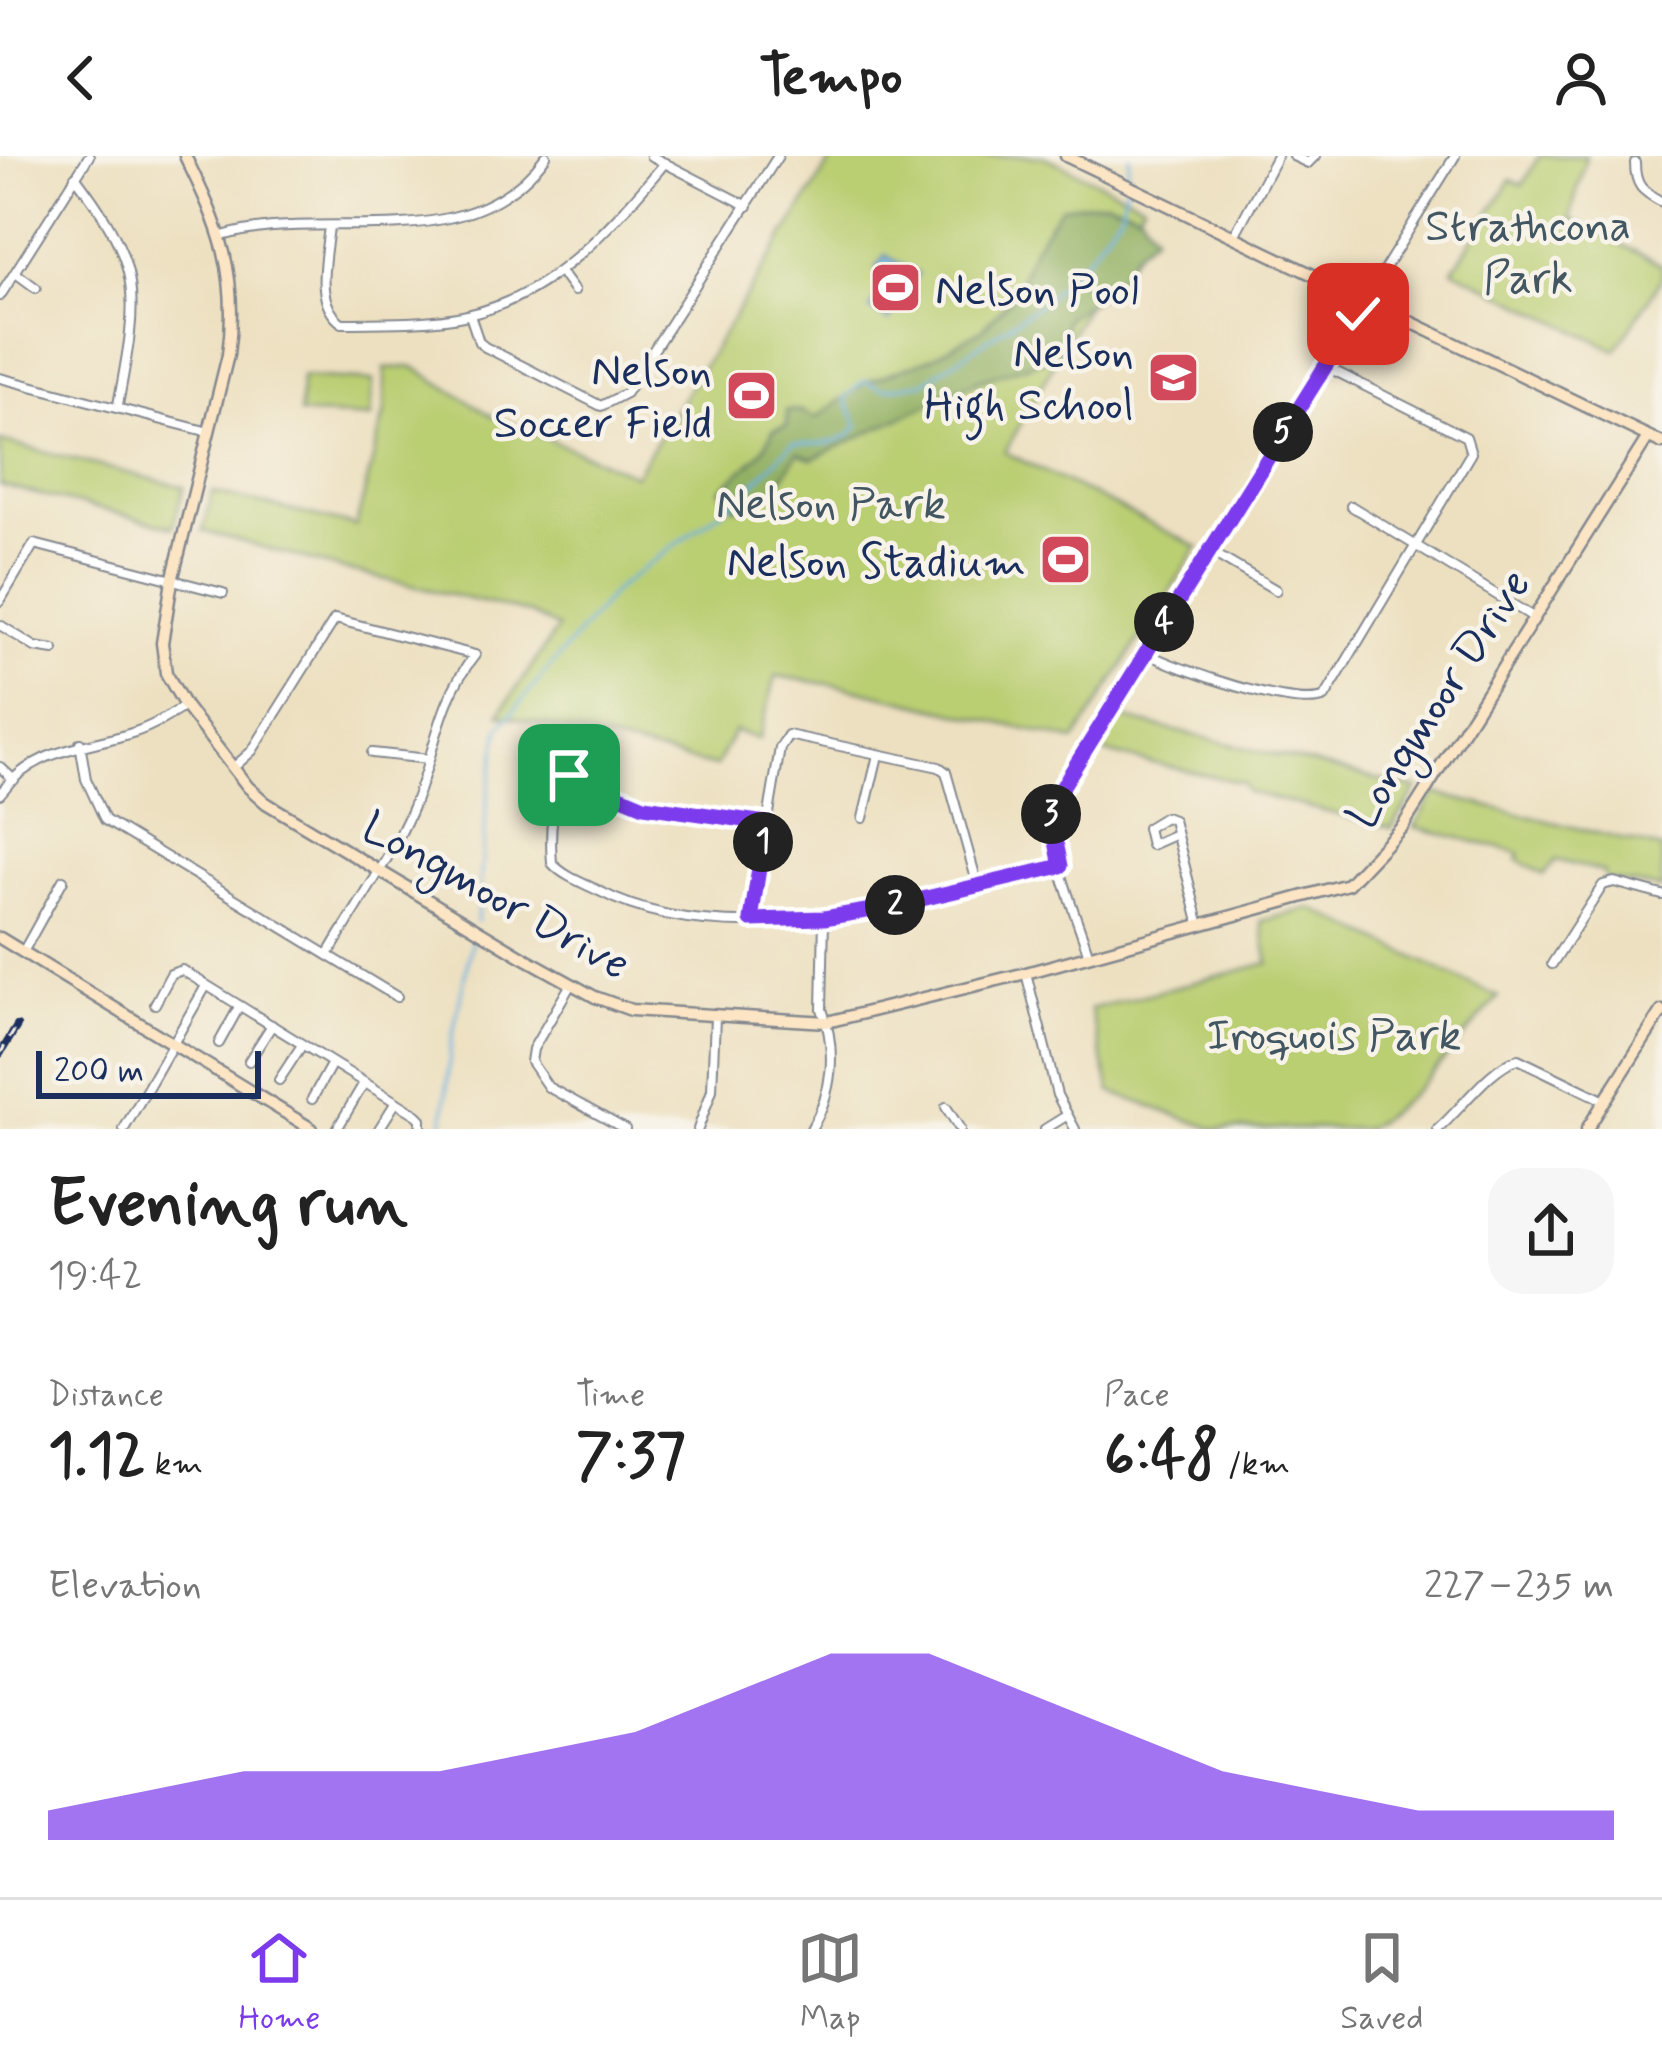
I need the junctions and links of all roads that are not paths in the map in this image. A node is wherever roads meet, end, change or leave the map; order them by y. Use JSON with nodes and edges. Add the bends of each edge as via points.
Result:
{"nodes":[{"id":1,"x":89,"y":156,"type":"edge"},
{"id":2,"x":184,"y":156,"type":"edge"},
{"id":3,"x":546,"y":156,"type":"edge"},
{"id":4,"x":651,"y":156,"type":"edge"},
{"id":5,"x":778,"y":156,"type":"edge"},
{"id":6,"x":1066,"y":156,"type":"edge"},
{"id":7,"x":1277,"y":156,"type":"edge"},
{"id":8,"x":1293,"y":156,"type":"edge"},
{"id":9,"x":1315,"y":156,"type":"edge"},
{"id":10,"x":1455,"y":156,"type":"edge"},
{"id":11,"x":665,"y":163,"type":"junction"},
{"id":12,"x":1635,"y":163,"type":"dead end"},
{"id":13,"x":75,"y":176,"type":"junction"},
{"id":14,"x":1662,"y":202,"type":"edge"},
{"id":15,"x":748,"y":206,"type":"junction"},
{"id":16,"x":329,"y":226,"type":"junction"},
{"id":17,"x":222,"y":236,"type":"junction"},
{"id":18,"x":1234,"y":236,"type":"junction"},
{"id":19,"x":560,"y":272,"type":"junction"},
{"id":20,"x":17,"y":274,"type":"junction"},
{"id":21,"x":36,"y":288,"type":"dead end"},
{"id":22,"x":574,"y":291,"type":"dead end"},
{"id":23,"x":0,"y":296,"type":"edge"},
{"id":24,"x":1365,"y":301,"type":"junction"},
{"id":25,"x":470,"y":315,"type":"junction"},
{"id":26,"x":1325,"y":366,"type":"junction"},
{"id":27,"x":0,"y":378,"type":"edge"},
{"id":28,"x":118,"y":406,"type":"junction"},
{"id":29,"x":209,"y":432,"type":"junction"},
{"id":30,"x":1648,"y":437,"type":"junction"},
{"id":31,"x":1662,"y":443,"type":"edge"},
{"id":32,"x":1351,"y":506,"type":"dead end"},
{"id":33,"x":1415,"y":544,"type":"junction"},
{"id":34,"x":1208,"y":550,"type":"junction"},
{"id":35,"x":172,"y":581,"type":"junction"},
{"id":36,"x":1276,"y":590,"type":"dead end"},
{"id":37,"x":224,"y":593,"type":"dead end"},
{"id":38,"x":0,"y":601,"type":"edge"},
{"id":39,"x":1533,"y":617,"type":"junction"},
{"id":40,"x":0,"y":625,"type":"edge"},
{"id":41,"x":54,"y":650,"type":"dead end"},
{"id":42,"x":1145,"y":653,"type":"junction"},
{"id":43,"x":185,"y":706,"type":"junction"},
{"id":44,"x":80,"y":743,"type":"junction"},
{"id":45,"x":372,"y":753,"type":"dead end"},
{"id":46,"x":878,"y":755,"type":"junction"},
{"id":47,"x":429,"y":759,"type":"junction"},
{"id":48,"x":0,"y":766,"type":"edge"},
{"id":49,"x":234,"y":767,"type":"junction"},
{"id":50,"x":14,"y":781,"type":"junction"},
{"id":51,"x":0,"y":794,"type":"edge"},
{"id":52,"x":863,"y":818,"type":"dead end"},
{"id":53,"x":766,"y":823,"type":"junction"},
{"id":54,"x":1176,"y":834,"type":"dead end"},
{"id":55,"x":1061,"y":866,"type":"junction"},
{"id":56,"x":376,"y":872,"type":"junction"},
{"id":57,"x":63,"y":880,"type":"dead end"},
{"id":58,"x":978,"y":887,"type":"junction"},
{"id":59,"x":1662,"y":895,"type":"edge"},
{"id":60,"x":824,"y":918,"type":"junction"},
{"id":61,"x":751,"y":920,"type":"junction"},
{"id":62,"x":1200,"y":927,"type":"junction"},
{"id":63,"x":0,"y":938,"type":"edge"},
{"id":64,"x":23,"y":952,"type":"junction"},
{"id":65,"x":328,"y":955,"type":"junction"},
{"id":66,"x":1089,"y":956,"type":"junction"},
{"id":67,"x":1552,"y":964,"type":"dead end"},
{"id":68,"x":1025,"y":974,"type":"junction"},
{"id":69,"x":571,"y":982,"type":"junction"},
{"id":70,"x":206,"y":986,"type":"junction"},
{"id":71,"x":397,"y":997,"type":"dead end"},
{"id":72,"x":154,"y":1004,"type":"dead end"},
{"id":73,"x":239,"y":1006,"type":"junction"},
{"id":74,"x":1662,"y":1010,"type":"edge"},
{"id":75,"x":715,"y":1017,"type":"junction"},
{"id":76,"x":827,"y":1022,"type":"junction"},
{"id":77,"x":272,"y":1025,"type":"junction"},
{"id":78,"x":1650,"y":1030,"type":"junction"},
{"id":79,"x":1662,"y":1037,"type":"edge"},
{"id":80,"x":219,"y":1042,"type":"dead end"},
{"id":81,"x":176,"y":1044,"type":"junction"},
{"id":82,"x":302,"y":1045,"type":"junction"},
{"id":83,"x":249,"y":1061,"type":"dead end"},
{"id":84,"x":332,"y":1063,"type":"junction"},
{"id":85,"x":279,"y":1080,"type":"dead end"},
{"id":86,"x":364,"y":1082,"type":"junction"},
{"id":87,"x":311,"y":1099,"type":"dead end"},
{"id":88,"x":1605,"y":1101,"type":"junction"},
{"id":89,"x":395,"y":1102,"type":"junction"},
{"id":90,"x":946,"y":1108,"type":"dead end"},
{"id":91,"x":1066,"y":1117,"type":"junction"},
{"id":92,"x":124,"y":1129,"type":"edge"},
{"id":93,"x":312,"y":1129,"type":"edge"},
{"id":94,"x":337,"y":1129,"type":"edge"},
{"id":95,"x":379,"y":1129,"type":"edge"},
{"id":96,"x":421,"y":1129,"type":"edge"},
{"id":97,"x":625,"y":1129,"type":"edge"},
{"id":98,"x":698,"y":1129,"type":"edge"},
{"id":99,"x":811,"y":1129,"type":"edge"},
{"id":100,"x":961,"y":1129,"type":"edge"},
{"id":101,"x":1046,"y":1129,"type":"edge"},
{"id":102,"x":1076,"y":1129,"type":"edge"},
{"id":103,"x":1438,"y":1129,"type":"edge"},
{"id":104,"x":1587,"y":1129,"type":"edge"}],
"edges":[{"from":1,"to":13,"type":"street"},
{"from":2,"to":17,"type":"street","name":"Longmoor Drive"},
{"from":3,"to":16,"type":"street","via":[[512,189],[469,212],[387,228]]},
{"from":4,"to":11,"type":"street"},
{"from":5,"to":15,"type":"street"},
{"from":6,"to":18,"type":"street"},
{"from":7,"to":18,"type":"street"},
{"from":8,"to":9,"type":"street","via":[[1308,163]]},
{"from":10,"to":24,"type":"street"},
{"from":11,"to":15,"type":"street"},
{"from":11,"to":19,"type":"street"},
{"from":12,"to":14,"type":"street","via":[[1635,181]]},
{"from":13,"to":20,"type":"street"},
{"from":13,"to":28,"type":"street","via":[[114,231],[133,281]]},
{"from":15,"to":25,"type":"street","via":[[626,393],[610,403],[601,406],[485,347]]},
{"from":16,"to":17,"type":"street","via":[[272,224]]},
{"from":16,"to":25,"type":"street","via":[[325,299],[342,323]]},
{"from":17,"to":29,"type":"street","name":"Longmoor Drive","via":[[233,320]]},
{"from":18,"to":24,"type":"street"},
{"from":19,"to":22,"type":"street"},
{"from":19,"to":25,"type":"street"},
{"from":20,"to":21,"type":"street"},
{"from":20,"to":23,"type":"street"},
{"from":24,"to":26,"type":"street"},
{"from":24,"to":30,"type":"street"},
{"from":26,"to":33,"type":"street","via":[[1469,442],[1467,461]]},
{"from":26,"to":34,"type":"street"},
{"from":27,"to":28,"type":"street"},
{"from":28,"to":29,"type":"street"},
{"from":29,"to":35,"type":"street","name":"Longmoor Drive"},
{"from":30,"to":31,"type":"street"},
{"from":30,"to":39,"type":"street","name":"Longmoor Drive"},
{"from":32,"to":33,"type":"street"},
{"from":33,"to":39,"type":"street"},
{"from":33,"to":42,"type":"street","via":[[1325,697],[1314,702],[1180,670]]},
{"from":34,"to":36,"type":"street"},
{"from":34,"to":42,"type":"street"},
{"from":35,"to":37,"type":"street"},
{"from":35,"to":38,"type":"street","via":[[34,544]]},
{"from":35,"to":43,"type":"street","name":"Longmoor Drive","via":[[162,644],[166,674]]},
{"from":39,"to":62,"type":"street","name":"Longmoor Drive","via":[[1403,826],[1371,863],[1331,891]]},
{"from":40,"to":41,"type":"street"},
{"from":42,"to":55,"type":"street","via":[[1054,800]]},
{"from":43,"to":44,"type":"street","via":[[140,730]]},
{"from":43,"to":49,"type":"street","name":"Longmoor Drive"},
{"from":44,"to":50,"type":"street","via":[[30,764]]},
{"from":44,"to":65,"type":"street","via":[[105,820]]},
{"from":45,"to":47,"type":"street"},
{"from":46,"to":52,"type":"street"},
{"from":46,"to":53,"type":"street","via":[[788,734]]},
{"from":46,"to":58,"type":"street","via":[[946,772]]},
{"from":47,"to":49,"type":"street","via":[[452,688],[475,655],[335,619]]},
{"from":47,"to":56,"type":"street","via":[[411,812]]},
{"from":48,"to":50,"type":"street"},
{"from":49,"to":56,"type":"street","name":"Longmoor Drive","via":[[266,803]]},
{"from":50,"to":51,"type":"street"},
{"from":53,"to":61,"type":"street"},
{"from":53,"to":61,"type":"street","via":[[644,806],[569,775],[550,841],[557,869],[615,899],[665,917]]},
{"from":54,"to":62,"type":"street"},
{"from":55,"to":58,"type":"street"},
{"from":55,"to":66,"type":"street"},
{"from":56,"to":65,"type":"street"},
{"from":56,"to":69,"type":"street","name":"Longmoor Drive"},
{"from":57,"to":64,"type":"street"},
{"from":58,"to":60,"type":"street"},
{"from":59,"to":67,"type":"street","via":[[1604,885]]},
{"from":60,"to":61,"type":"street"},
{"from":60,"to":76,"type":"street"},
{"from":62,"to":66,"type":"street","name":"Longmoor Drive"},
{"from":63,"to":64,"type":"street"},
{"from":64,"to":81,"type":"street"},
{"from":65,"to":71,"type":"street"},
{"from":66,"to":68,"type":"street","name":"Longmoor Drive"},
{"from":68,"to":76,"type":"street","name":"Longmoor Drive"},
{"from":68,"to":91,"type":"street"},
{"from":69,"to":75,"type":"street","name":"Longmoor Drive","via":[[632,1010]]},
{"from":69,"to":97,"type":"street","via":[[531,1062],[548,1087]]},
{"from":70,"to":72,"type":"street","via":[[177,971]]},
{"from":70,"to":73,"type":"street"},
{"from":70,"to":81,"type":"street"},
{"from":73,"to":77,"type":"street"},
{"from":73,"to":80,"type":"street"},
{"from":74,"to":78,"type":"street"},
{"from":75,"to":76,"type":"street","name":"Longmoor Drive"},
{"from":75,"to":98,"type":"street","via":[[712,1090]]},
{"from":76,"to":99,"type":"street","via":[[828,1100]]},
{"from":77,"to":82,"type":"street"},
{"from":77,"to":83,"type":"street"},
{"from":78,"to":79,"type":"street"},
{"from":78,"to":88,"type":"street"},
{"from":81,"to":92,"type":"street"},
{"from":81,"to":93,"type":"street"},
{"from":82,"to":84,"type":"street"},
{"from":82,"to":85,"type":"street"},
{"from":84,"to":86,"type":"street"},
{"from":84,"to":87,"type":"street"},
{"from":86,"to":89,"type":"street"},
{"from":86,"to":94,"type":"street"},
{"from":88,"to":103,"type":"street","via":[[1518,1058],[1496,1068]]},
{"from":88,"to":104,"type":"street"},
{"from":89,"to":95,"type":"street"},
{"from":89,"to":96,"type":"street","via":[[421,1119]]},
{"from":90,"to":100,"type":"street"},
{"from":91,"to":101,"type":"street"},
{"from":91,"to":102,"type":"street"}]}
